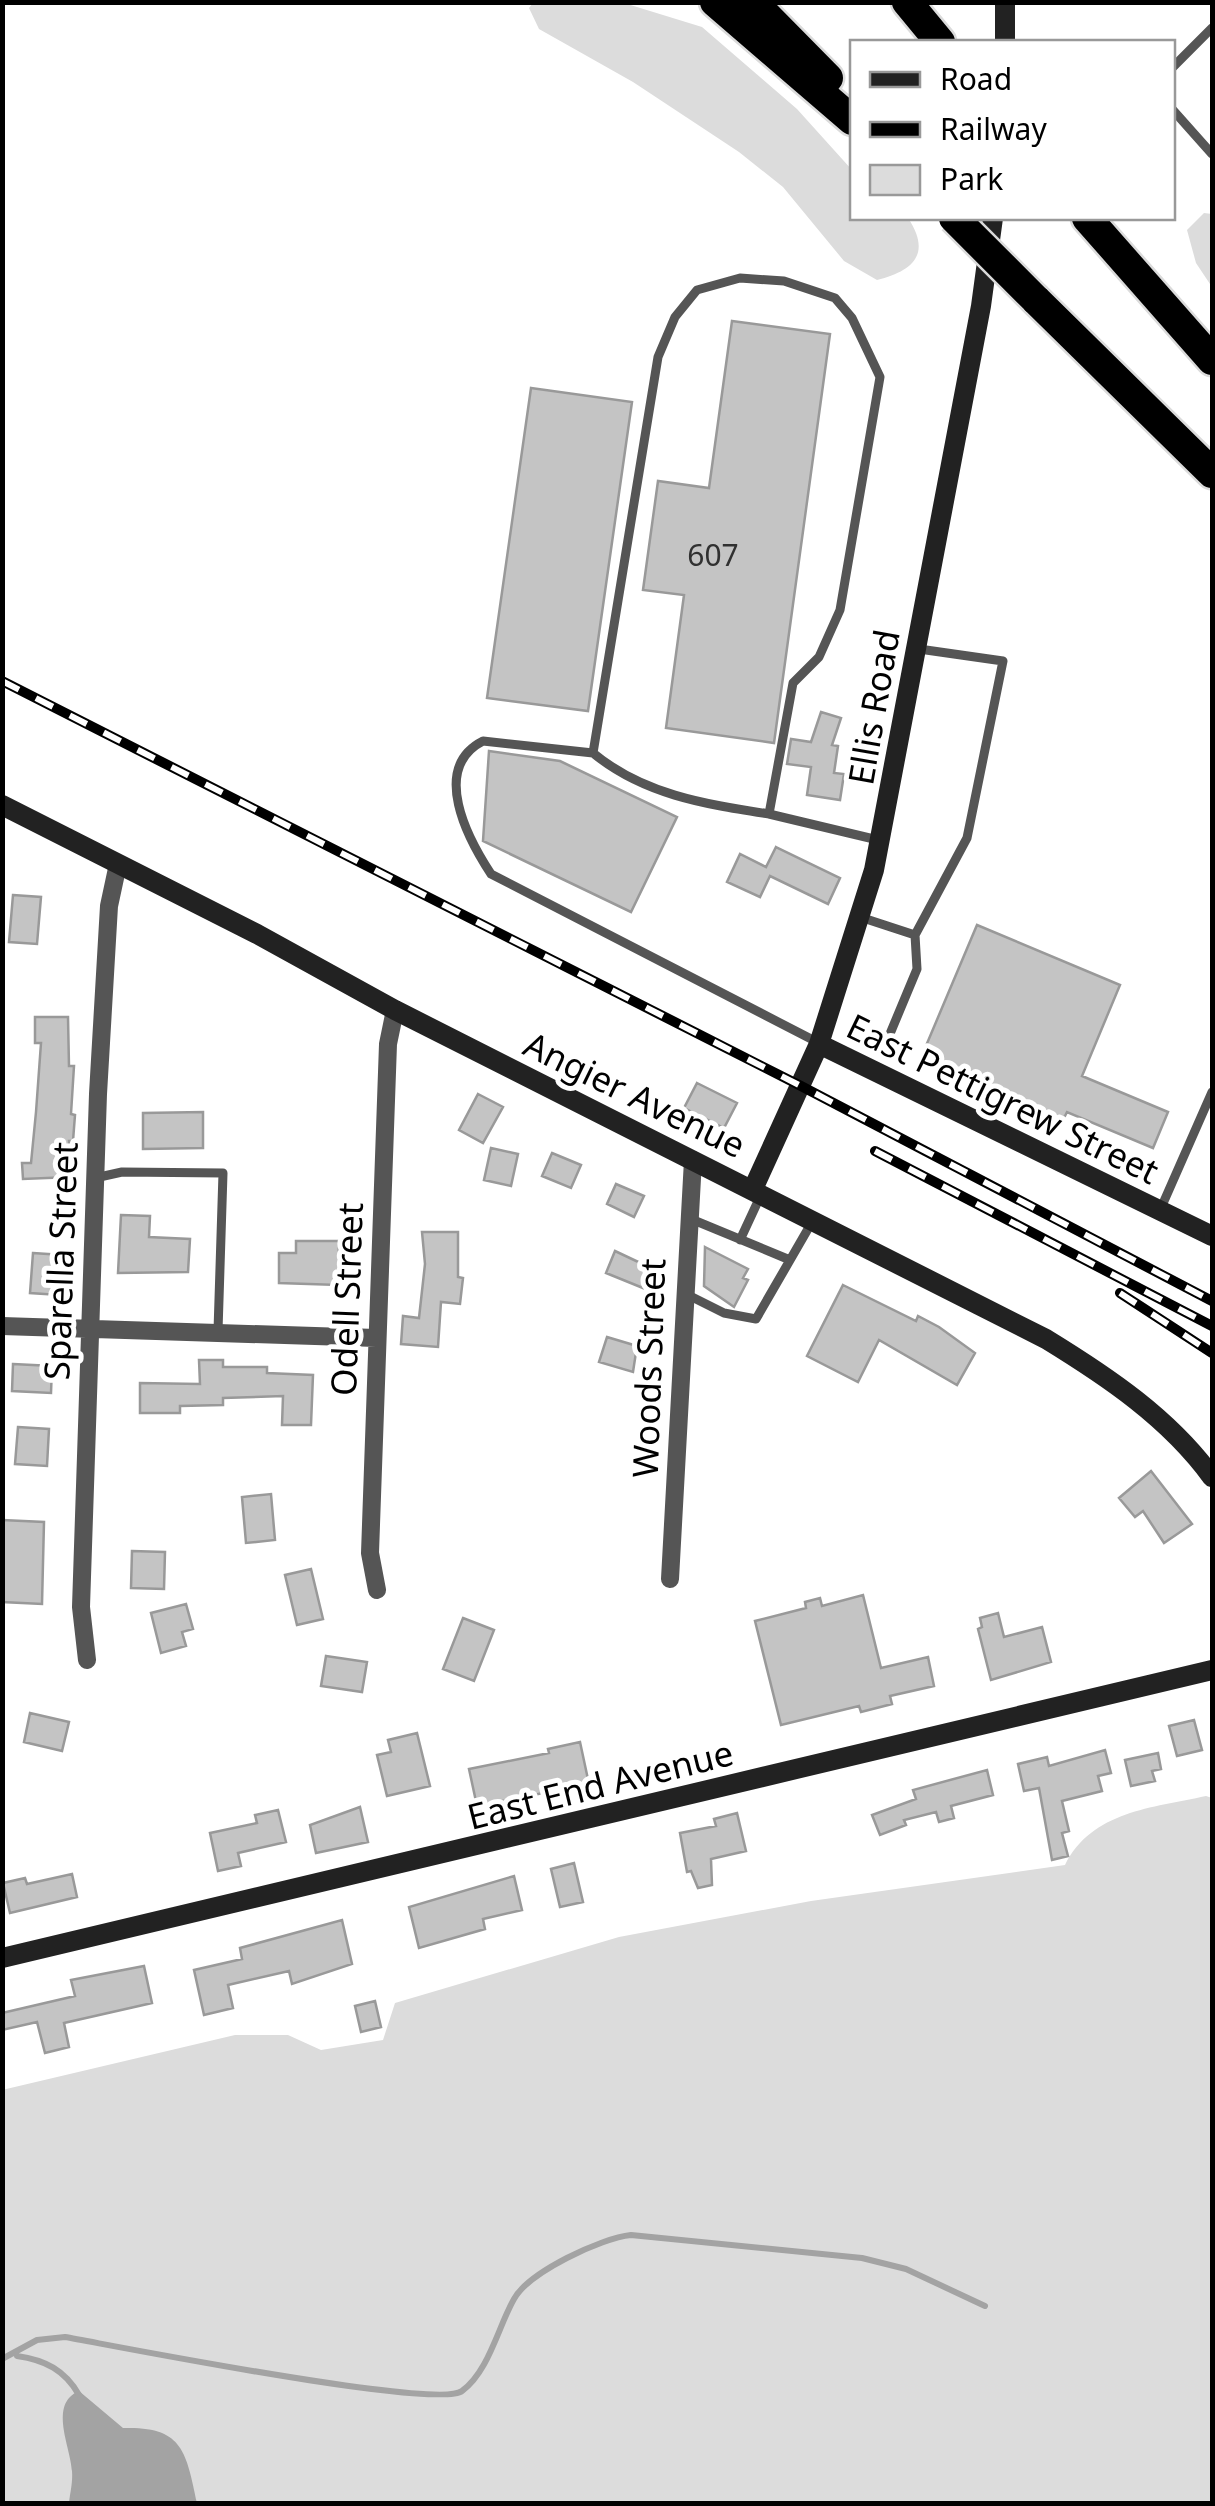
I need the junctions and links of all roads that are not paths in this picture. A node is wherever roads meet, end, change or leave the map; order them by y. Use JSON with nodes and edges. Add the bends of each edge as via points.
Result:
{"nodes":[{"id":1,"x":715,"y":2,"type":"edge"},
{"id":2,"x":753,"y":2,"type":"edge"},
{"id":3,"x":1004,"y":2,"type":"edge"},
{"id":4,"x":911,"y":7,"type":"edge"},
{"id":5,"x":1212,"y":28,"type":"edge"},
{"id":6,"x":938,"y":40,"type":"edge"},
{"id":7,"x":1005,"y":40,"type":"edge"},
{"id":8,"x":1175,"y":65,"type":"edge"},
{"id":9,"x":850,"y":101,"type":"edge"},
{"id":10,"x":1175,"y":111,"type":"edge"},
{"id":11,"x":850,"y":118,"type":"edge"},
{"id":12,"x":1212,"y":154,"type":"edge"},
{"id":13,"x":956,"y":220,"type":"edge"},
{"id":14,"x":993,"y":220,"type":"edge"},
{"id":15,"x":1089,"y":220,"type":"edge"},
{"id":16,"x":1212,"y":360,"type":"edge"},
{"id":17,"x":1212,"y":474,"type":"edge"},
{"id":18,"x":916,"y":648,"type":"junction"},
{"id":19,"x":593,"y":753,"type":"junction"},
{"id":20,"x":2,"y":805,"type":"edge"},
{"id":21,"x":769,"y":814,"type":"junction"},
{"id":22,"x":881,"y":840,"type":"junction"},
{"id":23,"x":118,"y":864,"type":"junction"},
{"id":24,"x":860,"y":917,"type":"junction"},
{"id":25,"x":915,"y":935,"type":"junction"},
{"id":26,"x":395,"y":1010,"type":"junction"},
{"id":27,"x":887,"y":1040,"type":"dead end"},
{"id":28,"x":819,"y":1044,"type":"junction"},
{"id":29,"x":1212,"y":1092,"type":"edge"},
{"id":30,"x":692,"y":1160,"type":"junction"},
{"id":31,"x":95,"y":1178,"type":"junction"},
{"id":32,"x":757,"y":1192,"type":"junction"},
{"id":33,"x":1160,"y":1211,"type":"junction"},
{"id":34,"x":686,"y":1218,"type":"junction"},
{"id":35,"x":814,"y":1220,"type":"junction"},
{"id":36,"x":1212,"y":1236,"type":"edge"},
{"id":37,"x":740,"y":1240,"type":"junction"},
{"id":38,"x":790,"y":1260,"type":"junction"},
{"id":39,"x":683,"y":1293,"type":"junction"},
{"id":40,"x":2,"y":1326,"type":"edge"},
{"id":41,"x":90,"y":1329,"type":"junction"},
{"id":42,"x":218,"y":1331,"type":"junction"},
{"id":43,"x":376,"y":1338,"type":"junction"},
{"id":44,"x":1212,"y":1477,"type":"edge"},
{"id":45,"x":670,"y":1579,"type":"dead end"},
{"id":46,"x":376,"y":1590,"type":"dead end"},
{"id":47,"x":87,"y":1660,"type":"dead end"},
{"id":48,"x":1212,"y":1670,"type":"edge"},
{"id":49,"x":2,"y":1958,"type":"edge"}],
"edges":[{"from":1,"to":11,"type":"highway"},
{"from":2,"to":9,"type":"highway"},
{"from":3,"to":7,"type":"main road"},
{"from":4,"to":6,"type":"highway"},
{"from":5,"to":8,"type":"lane"},
{"from":10,"to":12,"type":"lane"},
{"from":13,"to":17,"type":"highway","bridge":true},
{"from":14,"to":18,"type":"main road","name":"Ellis Road"},
{"from":15,"to":16,"type":"highway"},
{"from":18,"to":22,"type":"main road","name":"Ellis Road"},
{"from":18,"to":25,"type":"lane","via":[[1004,661],[967,838]]},
{"from":19,"to":21,"type":"lane","via":[[617,773],[684,800]]},
{"from":19,"to":21,"type":"lane","via":[[658,357],[675,317],[698,290],[740,278],[784,280],[835,298],[880,377],[840,610],[820,657],[793,683]]},
{"from":19,"to":28,"type":"lane","via":[[483,740],[474,745],[456,783],[456,802],[491,874]]},
{"from":20,"to":23,"type":"main road","name":"Angier Avenue"},
{"from":21,"to":22,"type":"lane"},
{"from":22,"to":24,"type":"main road","name":"Ellis Road"},
{"from":23,"to":26,"type":"main road","name":"Angier Avenue"},
{"from":23,"to":31,"type":"street","name":"Sparella Street","via":[[109,906]]},
{"from":24,"to":25,"type":"lane"},
{"from":24,"to":28,"type":"main road","name":"Ellis Road"},
{"from":25,"to":27,"type":"lane","via":[[916,969]]},
{"from":26,"to":30,"type":"main road","name":"Angier Avenue"},
{"from":26,"to":43,"type":"street","name":"Odell Street","via":[[388,1044]]},
{"from":28,"to":32,"type":"main road","name":"Ellis Road"},
{"from":28,"to":33,"type":"main road","name":"East Pettigrew Street"},
{"from":29,"to":33,"type":"lane"},
{"from":30,"to":32,"type":"main road","name":"Angier Avenue"},
{"from":30,"to":34,"type":"street","name":"Woods Street"},
{"from":31,"to":41,"type":"street","name":"Sparella Street"},
{"from":31,"to":42,"type":"lane","via":[[223,1173]]},
{"from":32,"to":35,"type":"main road","name":"Angier Avenue"},
{"from":32,"to":37,"type":"lane"},
{"from":33,"to":36,"type":"main road","name":"East Pettigrew Street"},
{"from":34,"to":37,"type":"lane"},
{"from":34,"to":39,"type":"street","name":"Woods Street"},
{"from":35,"to":38,"type":"lane"},
{"from":35,"to":44,"type":"main road","name":"Angier Avenue","via":[[1099,1371],[1156,1416]]},
{"from":37,"to":38,"type":"lane"},
{"from":38,"to":39,"type":"lane","via":[[756,1319],[724,1314]]},
{"from":39,"to":45,"type":"street","name":"Woods Street"},
{"from":40,"to":41,"type":"street"},
{"from":41,"to":42,"type":"street"},
{"from":41,"to":47,"type":"street","name":"Sparella Street","via":[[80,1607]]},
{"from":42,"to":43,"type":"street"},
{"from":43,"to":46,"type":"street","name":"Odell Street","via":[[370,1552]]},
{"from":48,"to":49,"type":"main road","name":"East End Avenue"}]}
